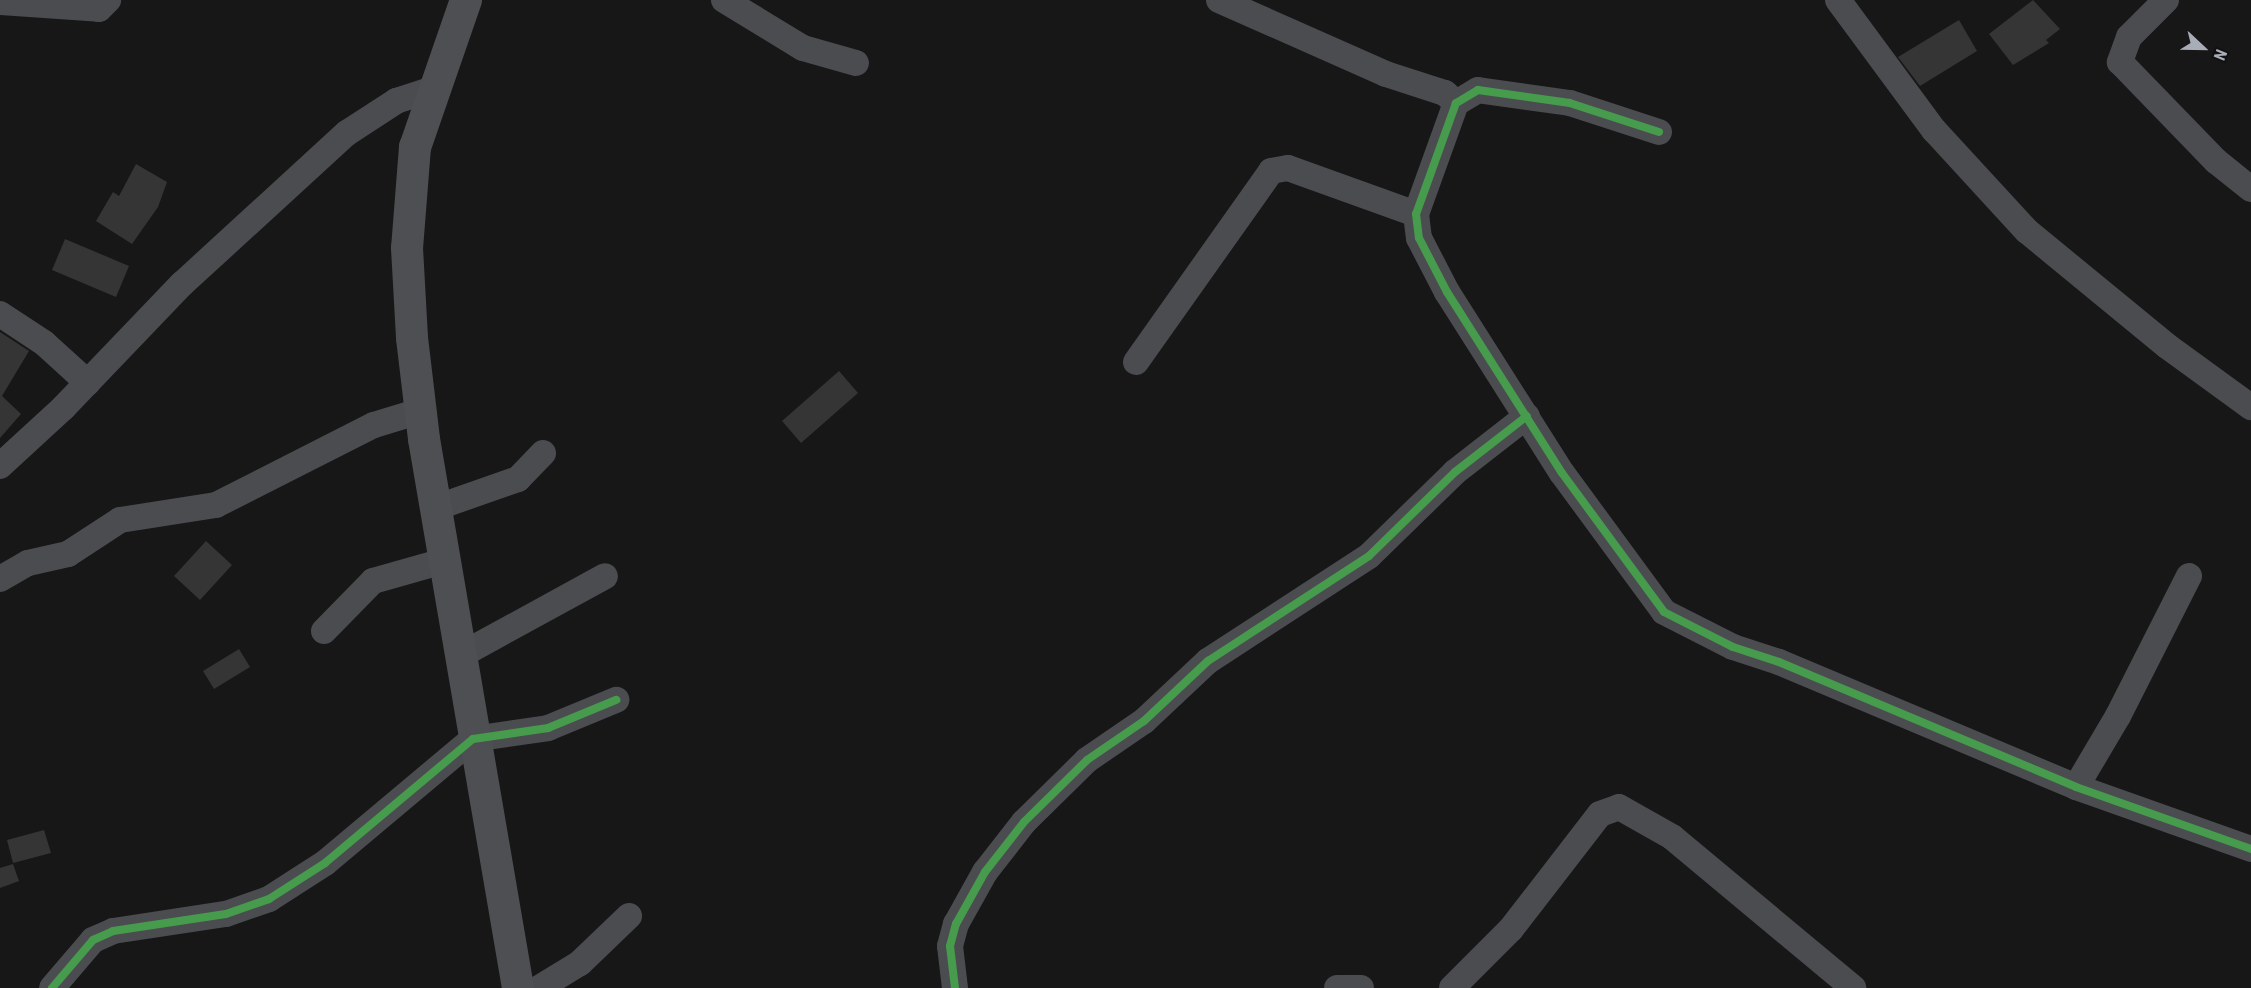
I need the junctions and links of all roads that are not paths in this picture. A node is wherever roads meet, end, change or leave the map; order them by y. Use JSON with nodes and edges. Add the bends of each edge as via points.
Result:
{"nodes":[{"id":1,"x":108,"y":0,"type":"edge"},
{"id":2,"x":466,"y":0,"type":"edge"},
{"id":3,"x":724,"y":0,"type":"edge"},
{"id":4,"x":1219,"y":0,"type":"edge"},
{"id":5,"x":1838,"y":0,"type":"edge"},
{"id":6,"x":2166,"y":0,"type":"edge"},
{"id":7,"x":0,"y":2,"type":"edge"},
{"id":8,"x":856,"y":63,"type":"dead end"},
{"id":9,"x":432,"y":89,"type":"junction"},
{"id":10,"x":1456,"y":103,"type":"junction"},
{"id":11,"x":1659,"y":132,"type":"dead end"},
{"id":12,"x":2251,"y":189,"type":"edge"},
{"id":13,"x":1416,"y":214,"type":"junction"},
{"id":14,"x":0,"y":314,"type":"edge"},
{"id":15,"x":1136,"y":362,"type":"dead end"},
{"id":16,"x":88,"y":383,"type":"junction"},
{"id":17,"x":2251,"y":407,"type":"edge"},
{"id":18,"x":420,"y":411,"type":"junction"},
{"id":19,"x":1527,"y":417,"type":"junction"},
{"id":20,"x":543,"y":453,"type":"dead end"},
{"id":21,"x":0,"y":466,"type":"edge"},
{"id":22,"x":438,"y":507,"type":"junction"},
{"id":23,"x":447,"y":560,"type":"junction"},
{"id":24,"x":605,"y":576,"type":"dead end"},
{"id":25,"x":2189,"y":576,"type":"dead end"},
{"id":26,"x":0,"y":579,"type":"edge"},
{"id":27,"x":324,"y":631,"type":"dead end"},
{"id":28,"x":461,"y":655,"type":"junction"},
{"id":29,"x":616,"y":700,"type":"dead end"},
{"id":30,"x":473,"y":739,"type":"junction"},
{"id":31,"x":2076,"y":787,"type":"junction"},
{"id":32,"x":2251,"y":849,"type":"edge"},
{"id":33,"x":629,"y":916,"type":"dead end"},
{"id":34,"x":52,"y":988,"type":"edge"},
{"id":35,"x":518,"y":988,"type":"edge"},
{"id":36,"x":539,"y":988,"type":"edge"},
{"id":37,"x":955,"y":988,"type":"edge"},
{"id":38,"x":1336,"y":988,"type":"edge"},
{"id":39,"x":1361,"y":988,"type":"edge"},
{"id":40,"x":1452,"y":988,"type":"edge"},
{"id":41,"x":1852,"y":988,"type":"edge"}],
"edges":[{"from":1,"to":7,"type":"street","via":[[99,9]]},
{"from":2,"to":9,"type":"main road"},
{"from":3,"to":8,"type":"street","via":[[803,48]]},
{"from":4,"to":10,"type":"street","via":[[1386,74],[1445,93]]},
{"from":5,"to":17,"type":"street","via":[[1934,130],[2027,231],[2167,346]]},
{"from":6,"to":12,"type":"street","via":[[2129,37],[2120,62],[2216,161]]},
{"from":9,"to":16,"type":"street","via":[[396,101],[347,134],[182,284]]},
{"from":9,"to":18,"type":"main road","via":[[412,169],[407,248]]},
{"from":10,"to":11,"type":"street","via":[[1478,90],[1533,97]]},
{"from":10,"to":13,"type":"street"},
{"from":13,"to":15,"type":"street","via":[[1288,168],[1271,171]]},
{"from":13,"to":19,"type":"street","via":[[1419,238],[1447,292]]},
{"from":14,"to":16,"type":"street","via":[[44,343]]},
{"from":16,"to":21,"type":"street"},
{"from":18,"to":22,"type":"main road"},
{"from":18,"to":26,"type":"street","via":[[374,425],[216,504],[120,520],[68,554],[28,563]]},
{"from":19,"to":31,"type":"street","via":[[1562,473],[1664,612],[1702,634]]},
{"from":19,"to":37,"type":"street","via":[[1455,472],[1369,556],[1209,661],[1144,721],[1087,760],[1024,822],[985,872],[956,924],[950,946]]},
{"from":20,"to":22,"type":"street","via":[[518,479]]},
{"from":22,"to":23,"type":"main road"},
{"from":23,"to":27,"type":"street","via":[[373,580]]},
{"from":23,"to":28,"type":"main road"},
{"from":24,"to":28,"type":"street"},
{"from":25,"to":31,"type":"street","via":[[2118,716]]},
{"from":28,"to":30,"type":"main road"},
{"from":29,"to":30,"type":"street","via":[[548,728]]},
{"from":30,"to":34,"type":"street","via":[[325,863],[270,899],[226,914],[113,931],[93,940]]},
{"from":30,"to":35,"type":"main road"},
{"from":31,"to":32,"type":"street"},
{"from":33,"to":36,"type":"street","via":[[580,963]]},
{"from":38,"to":39,"type":"street"},
{"from":40,"to":41,"type":"street","via":[[1511,929],[1600,814],[1619,807],[1672,837]]}]}
